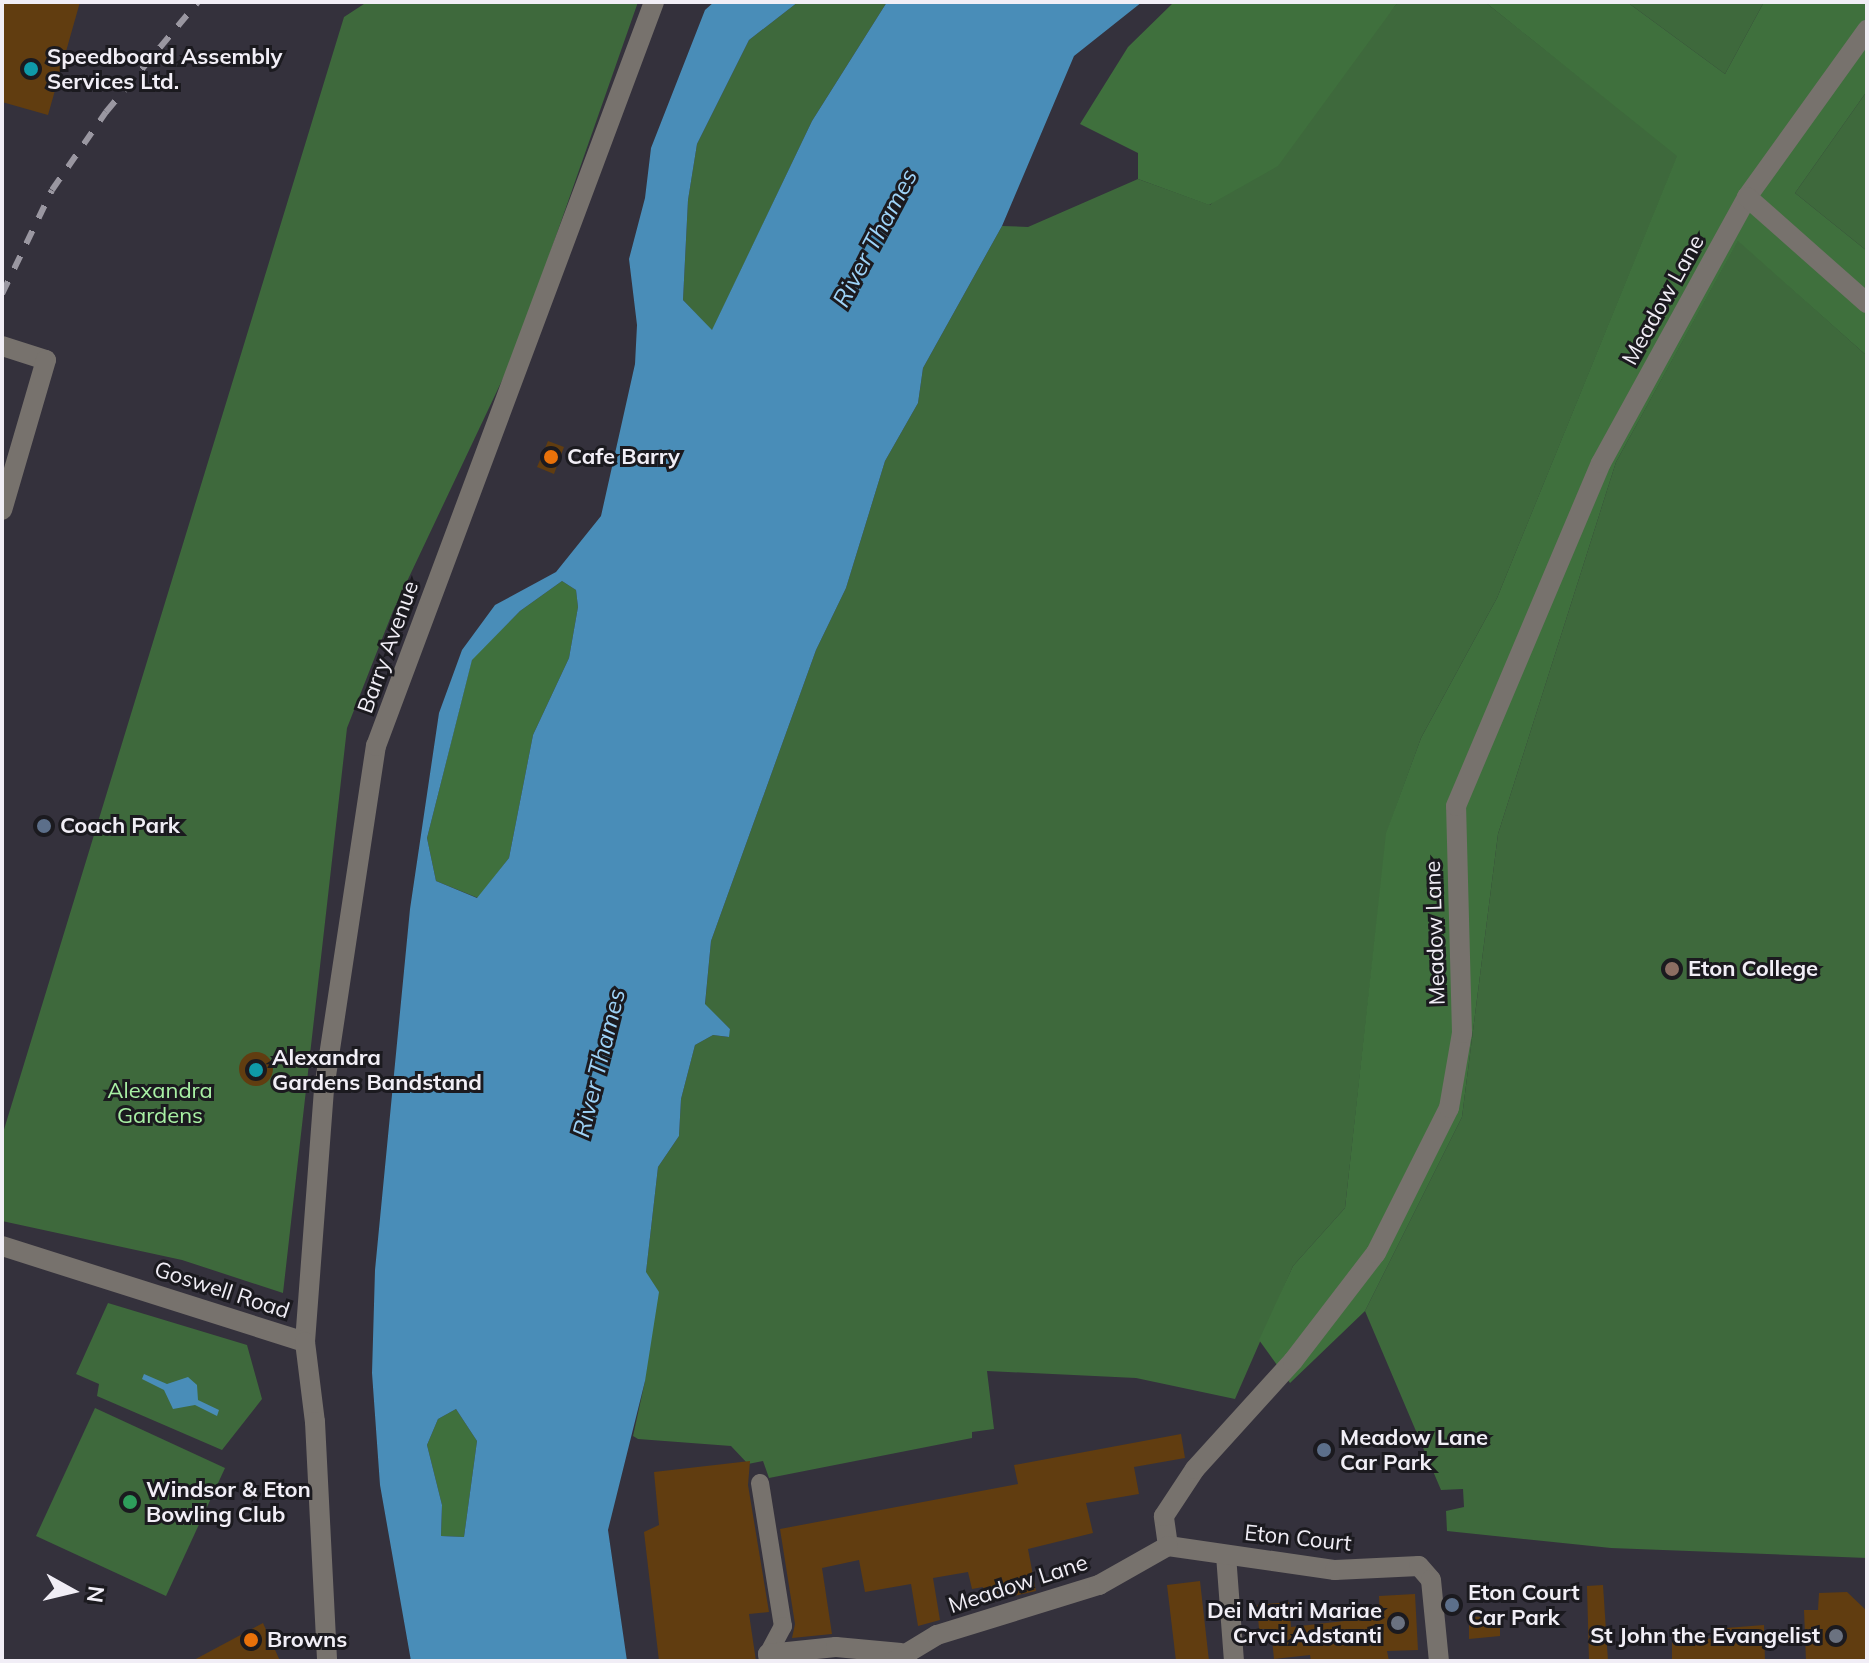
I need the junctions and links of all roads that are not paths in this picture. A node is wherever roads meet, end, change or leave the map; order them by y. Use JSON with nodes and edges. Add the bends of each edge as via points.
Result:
{"nodes":[{"id":1,"x":654,"y":2,"type":"edge"},
{"id":2,"x":1867,"y":30,"type":"edge"},
{"id":3,"x":1747,"y":197,"type":"junction"},
{"id":4,"x":1867,"y":303,"type":"edge"},
{"id":5,"x":2,"y":346,"type":"edge"},
{"id":6,"x":2,"y":510,"type":"edge"},
{"id":7,"x":2,"y":1246,"type":"edge"},
{"id":8,"x":305,"y":1342,"type":"junction"},
{"id":9,"x":760,"y":1483,"type":"dead end"},
{"id":10,"x":1168,"y":1546,"type":"junction"},
{"id":11,"x":1226,"y":1555,"type":"junction"},
{"id":12,"x":898,"y":1657,"type":"edge"},
{"id":13,"x":769,"y":1658,"type":"edge"},
{"id":14,"x":327,"y":1661,"type":"edge"},
{"id":15,"x":1234,"y":1661,"type":"edge"},
{"id":16,"x":1439,"y":1661,"type":"edge"}],
"edges":[{"from":1,"to":8,"type":"street","name":"Barry Avenue","via":[[376,746],[324,1089]]},
{"from":2,"to":3,"type":"street","name":"Meadow Lane"},
{"from":3,"to":4,"type":"street"},
{"from":3,"to":10,"type":"street","name":"Meadow Lane","via":[[1601,463],[1456,806],[1462,1033],[1449,1108],[1376,1253],[1293,1361],[1195,1469],[1164,1516]]},
{"from":5,"to":6,"type":"street","via":[[46,360]]},
{"from":7,"to":8,"type":"street","name":"Goswell Road"},
{"from":8,"to":14,"type":"street","name":"Goswell Road","via":[[315,1422]]},
{"from":9,"to":13,"type":"street","via":[[783,1626]]},
{"from":10,"to":11,"type":"street","name":"Eton Court"},
{"from":10,"to":12,"type":"street","name":"Meadow Lane","via":[[1099,1585],[937,1635]]},
{"from":11,"to":15,"type":"street"},
{"from":11,"to":16,"type":"street","name":"Eton Court","via":[[1335,1570],[1419,1566],[1431,1580]]},
{"from":12,"to":13,"type":"street","via":[[836,1647]]}]}
